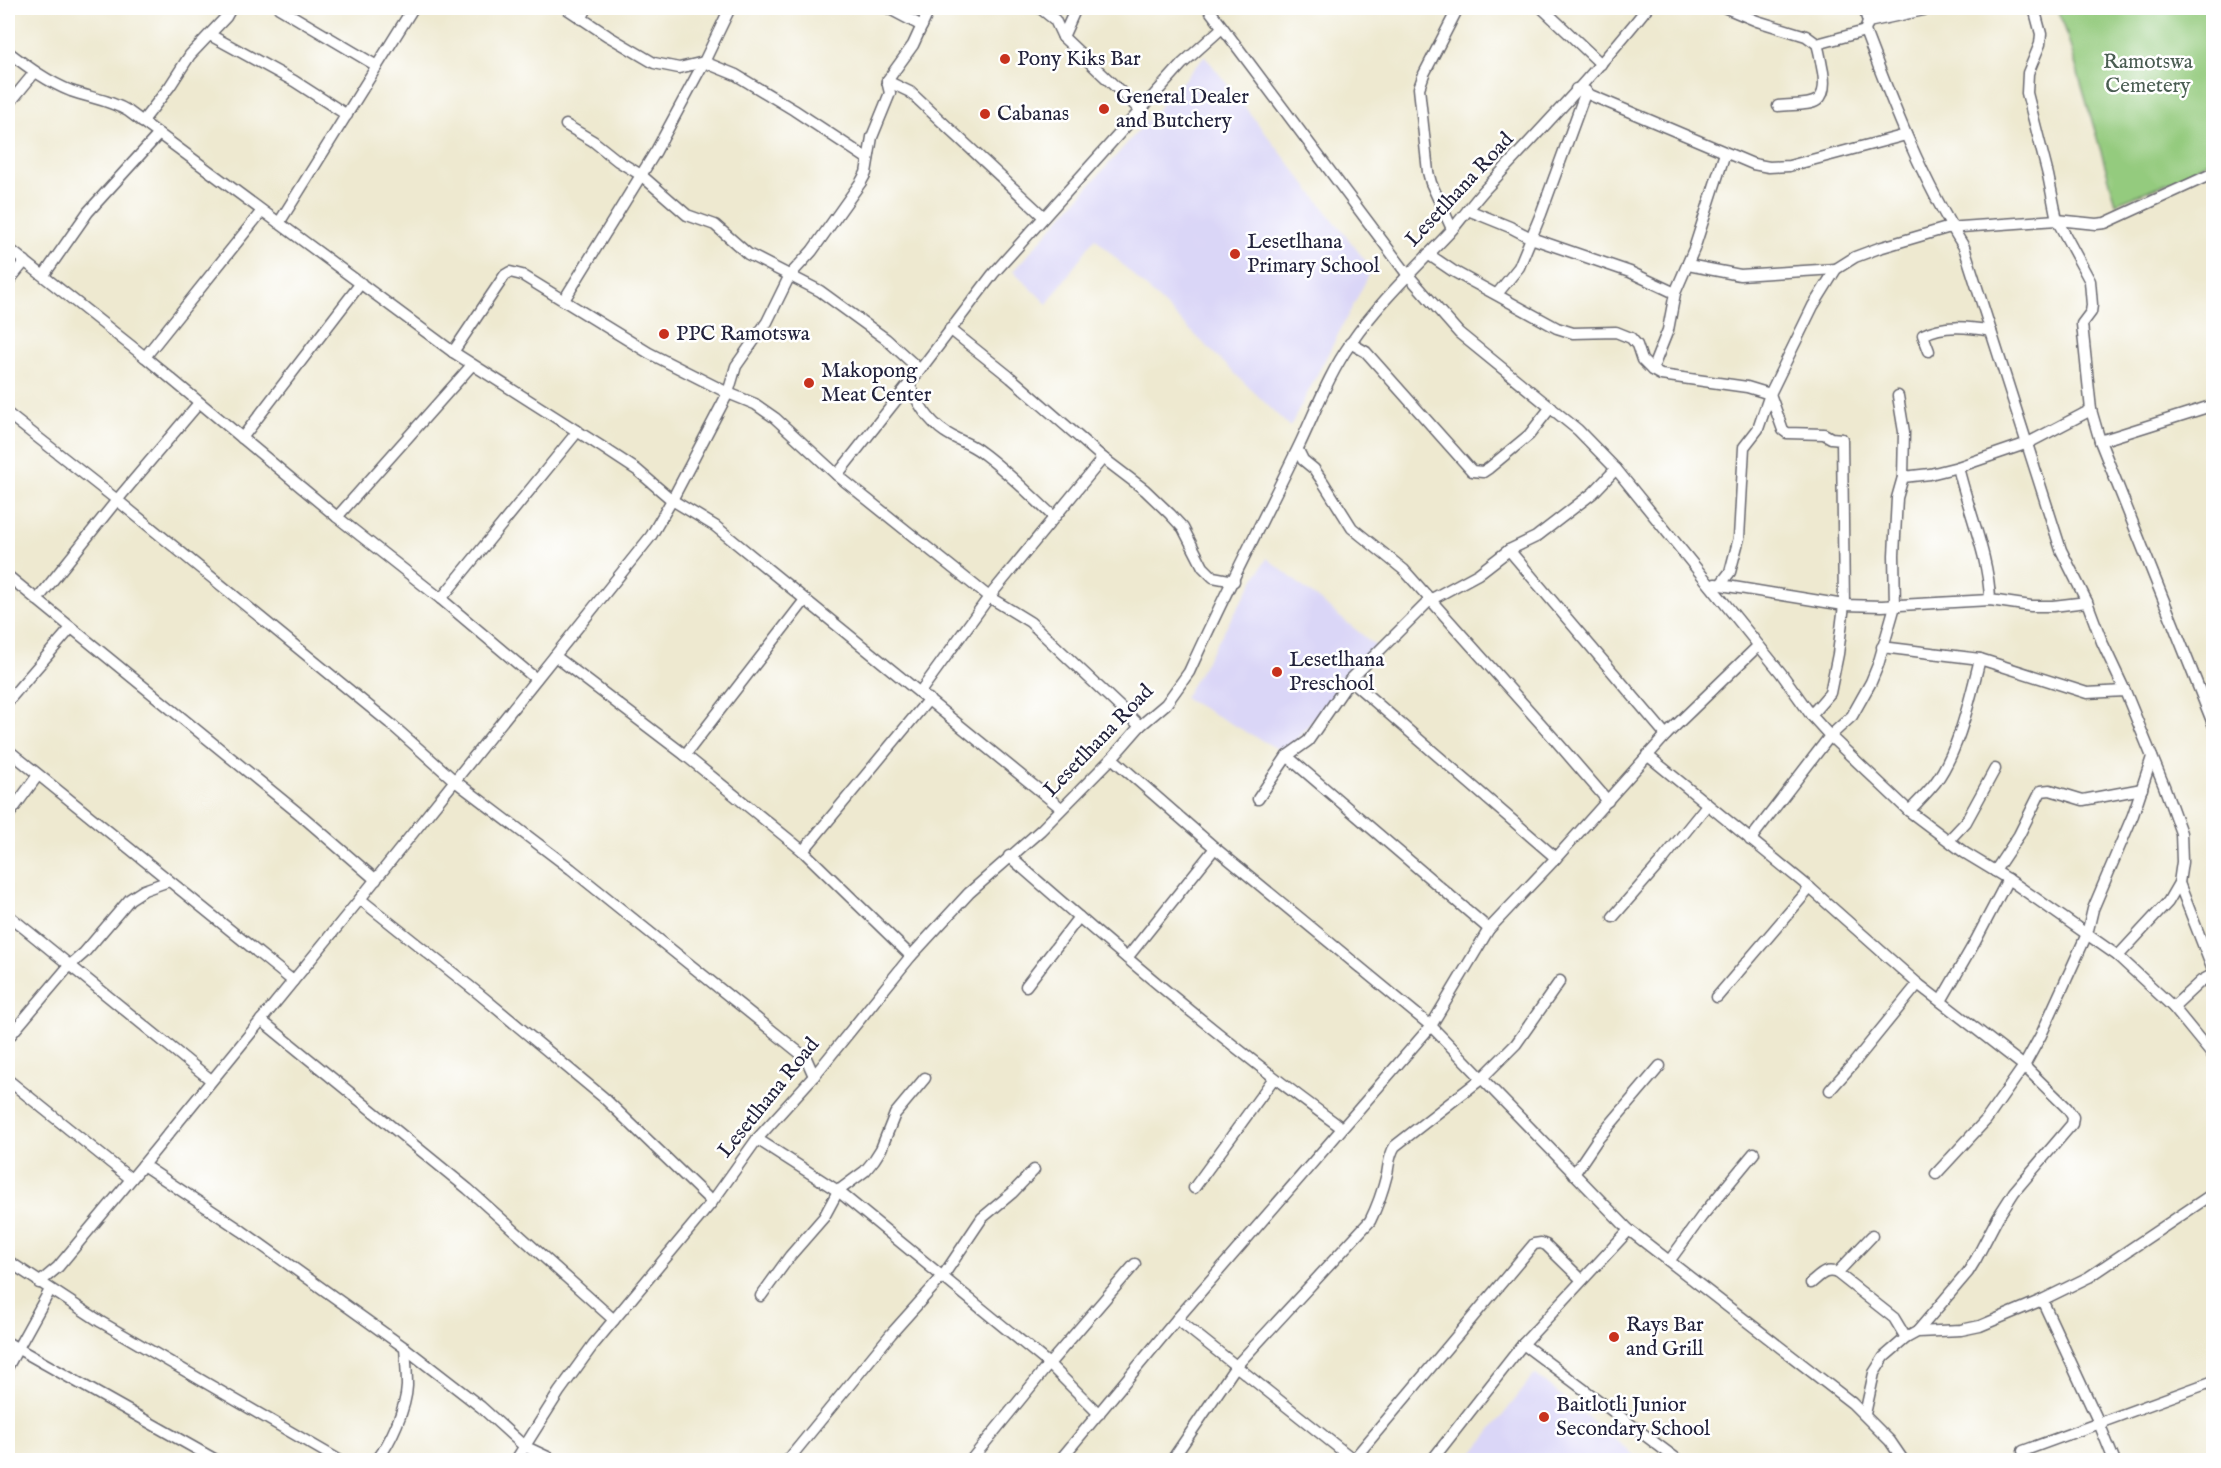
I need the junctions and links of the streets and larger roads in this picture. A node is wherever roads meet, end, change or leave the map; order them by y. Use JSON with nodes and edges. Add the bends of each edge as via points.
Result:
{"nodes":[{"id":1,"x":231,"y":8,"type":"edge"},
{"id":2,"x":279,"y":8,"type":"edge"},
{"id":3,"x":413,"y":8,"type":"edge"},
{"id":4,"x":566,"y":8,"type":"edge"},
{"id":5,"x":587,"y":8,"type":"edge"},
{"id":6,"x":730,"y":8,"type":"edge"},
{"id":7,"x":888,"y":8,"type":"edge"},
{"id":8,"x":930,"y":8,"type":"edge"},
{"id":9,"x":1040,"y":8,"type":"edge"},
{"id":10,"x":1076,"y":8,"type":"edge"},
{"id":11,"x":1208,"y":8,"type":"edge"},
{"id":12,"x":1458,"y":8,"type":"edge"},
{"id":13,"x":1542,"y":8,"type":"edge"},
{"id":14,"x":1647,"y":8,"type":"edge"},
{"id":15,"x":1726,"y":8,"type":"edge"},
{"id":16,"x":1864,"y":8,"type":"edge"},
{"id":17,"x":1933,"y":8,"type":"edge"},
{"id":18,"x":2034,"y":8,"type":"edge"},
{"id":19,"x":581,"y":19,"type":"junction"},
{"id":20,"x":922,"y":26,"type":"junction"},
{"id":21,"x":1867,"y":27,"type":"junction"},
{"id":22,"x":1222,"y":28,"type":"junction"},
{"id":23,"x":210,"y":35,"type":"junction"},
{"id":24,"x":1063,"y":37,"type":"junction"},
{"id":25,"x":1817,"y":44,"type":"junction"},
{"id":26,"x":8,"y":52,"type":"edge"},
{"id":27,"x":704,"y":62,"type":"junction"},
{"id":28,"x":1601,"y":64,"type":"junction"},
{"id":29,"x":377,"y":66,"type":"junction"},
{"id":30,"x":35,"y":72,"type":"junction"},
{"id":31,"x":887,"y":81,"type":"junction"},
{"id":32,"x":1581,"y":90,"type":"junction"},
{"id":33,"x":8,"y":105,"type":"edge"},
{"id":34,"x":1778,"y":106,"type":"dead end"},
{"id":35,"x":1140,"y":110,"type":"junction"},
{"id":36,"x":347,"y":115,"type":"junction"},
{"id":37,"x":142,"y":122,"type":"junction"},
{"id":38,"x":566,"y":125,"type":"dead end"},
{"id":39,"x":159,"y":134,"type":"junction"},
{"id":40,"x":1906,"y":135,"type":"junction"},
{"id":41,"x":1725,"y":153,"type":"junction"},
{"id":42,"x":868,"y":159,"type":"junction"},
{"id":43,"x":2214,"y":173,"type":"edge"},
{"id":44,"x":641,"y":175,"type":"junction"},
{"id":45,"x":1468,"y":210,"type":"junction"},
{"id":46,"x":262,"y":211,"type":"junction"},
{"id":47,"x":1044,"y":217,"type":"junction"},
{"id":48,"x":2057,"y":220,"type":"junction"},
{"id":49,"x":279,"y":223,"type":"junction"},
{"id":50,"x":1452,"y":229,"type":"junction"},
{"id":51,"x":1953,"y":229,"type":"junction"},
{"id":52,"x":1531,"y":238,"type":"junction"},
{"id":53,"x":8,"y":248,"type":"edge"},
{"id":54,"x":1428,"y":254,"type":"junction"},
{"id":55,"x":25,"y":261,"type":"junction"},
{"id":56,"x":1688,"y":265,"type":"junction"},
{"id":57,"x":1836,"y":269,"type":"junction"},
{"id":58,"x":1407,"y":274,"type":"junction"},
{"id":59,"x":44,"y":275,"type":"junction"},
{"id":60,"x":790,"y":275,"type":"junction"},
{"id":61,"x":8,"y":282,"type":"edge"},
{"id":62,"x":361,"y":284,"type":"junction"},
{"id":63,"x":1675,"y":293,"type":"junction"},
{"id":64,"x":1497,"y":294,"type":"junction"},
{"id":65,"x":564,"y":300,"type":"junction"},
{"id":66,"x":951,"y":329,"type":"junction"},
{"id":67,"x":1991,"y":331,"type":"junction"},
{"id":68,"x":1350,"y":343,"type":"junction"},
{"id":69,"x":1929,"y":351,"type":"dead end"},
{"id":70,"x":453,"y":352,"type":"junction"},
{"id":71,"x":145,"y":357,"type":"junction"},
{"id":72,"x":472,"y":365,"type":"junction"},
{"id":73,"x":920,"y":370,"type":"junction"},
{"id":74,"x":1652,"y":370,"type":"junction"},
{"id":75,"x":909,"y":384,"type":"junction"},
{"id":76,"x":728,"y":393,"type":"junction"},
{"id":77,"x":1770,"y":394,"type":"junction"},
{"id":78,"x":1898,"y":396,"type":"dead end"},
{"id":79,"x":200,"y":403,"type":"junction"},
{"id":80,"x":2214,"y":405,"type":"edge"},
{"id":81,"x":1551,"y":406,"type":"junction"},
{"id":82,"x":2091,"y":410,"type":"junction"},
{"id":83,"x":8,"y":414,"type":"edge"},
{"id":84,"x":578,"y":431,"type":"junction"},
{"id":85,"x":242,"y":438,"type":"junction"},
{"id":86,"x":2100,"y":441,"type":"junction"},
{"id":87,"x":2028,"y":443,"type":"junction"},
{"id":88,"x":1298,"y":450,"type":"junction"},
{"id":89,"x":1103,"y":458,"type":"junction"},
{"id":90,"x":1958,"y":467,"type":"junction"},
{"id":91,"x":1616,"y":469,"type":"junction"},
{"id":92,"x":837,"y":475,"type":"junction"},
{"id":93,"x":1903,"y":477,"type":"junction"},
{"id":94,"x":117,"y":500,"type":"junction"},
{"id":95,"x":672,"y":500,"type":"junction"},
{"id":96,"x":336,"y":517,"type":"junction"},
{"id":97,"x":1054,"y":517,"type":"junction"},
{"id":98,"x":1509,"y":550,"type":"junction"},
{"id":99,"x":8,"y":576,"type":"edge"},
{"id":100,"x":1234,"y":581,"type":"junction"},
{"id":101,"x":1706,"y":583,"type":"junction"},
{"id":102,"x":1720,"y":585,"type":"junction"},
{"id":103,"x":989,"y":597,"type":"junction"},
{"id":104,"x":441,"y":599,"type":"junction"},
{"id":105,"x":37,"y":600,"type":"junction"},
{"id":106,"x":805,"y":600,"type":"junction"},
{"id":107,"x":1430,"y":600,"type":"junction"},
{"id":108,"x":1990,"y":600,"type":"junction"},
{"id":109,"x":2087,"y":602,"type":"junction"},
{"id":110,"x":1844,"y":605,"type":"junction"},
{"id":111,"x":1895,"y":606,"type":"junction"},
{"id":112,"x":71,"y":628,"type":"junction"},
{"id":113,"x":1758,"y":646,"type":"junction"},
{"id":114,"x":1882,"y":647,"type":"junction"},
{"id":115,"x":555,"y":656,"type":"junction"},
{"id":116,"x":1980,"y":659,"type":"junction"},
{"id":117,"x":536,"y":679,"type":"junction"},
{"id":118,"x":1350,"y":680,"type":"junction"},
{"id":119,"x":2125,"y":691,"type":"junction"},
{"id":120,"x":925,"y":696,"type":"junction"},
{"id":121,"x":8,"y":702,"type":"edge"},
{"id":122,"x":1811,"y":715,"type":"junction"},
{"id":123,"x":1140,"y":726,"type":"junction"},
{"id":124,"x":2214,"y":726,"type":"edge"},
{"id":125,"x":1666,"y":735,"type":"junction"},
{"id":126,"x":1830,"y":736,"type":"junction"},
{"id":127,"x":8,"y":750,"type":"edge"},
{"id":128,"x":684,"y":755,"type":"junction"},
{"id":129,"x":1647,"y":755,"type":"junction"},
{"id":130,"x":1287,"y":756,"type":"junction"},
{"id":131,"x":2152,"y":757,"type":"junction"},
{"id":132,"x":1112,"y":758,"type":"junction"},
{"id":133,"x":1995,"y":769,"type":"dead end"},
{"id":134,"x":38,"y":775,"type":"junction"},
{"id":135,"x":455,"y":781,"type":"junction"},
{"id":136,"x":2142,"y":789,"type":"junction"},
{"id":137,"x":1258,"y":799,"type":"dead end"},
{"id":138,"x":1608,"y":801,"type":"junction"},
{"id":139,"x":1707,"y":805,"type":"junction"},
{"id":140,"x":1061,"y":808,"type":"junction"},
{"id":141,"x":1909,"y":811,"type":"junction"},
{"id":142,"x":8,"y":816,"type":"edge"},
{"id":143,"x":1750,"y":840,"type":"junction"},
{"id":144,"x":1949,"y":840,"type":"junction"},
{"id":145,"x":1215,"y":848,"type":"junction"},
{"id":146,"x":803,"y":851,"type":"junction"},
{"id":147,"x":1010,"y":856,"type":"junction"},
{"id":148,"x":1556,"y":858,"type":"junction"},
{"id":149,"x":1995,"y":871,"type":"junction"},
{"id":150,"x":2008,"y":879,"type":"junction"},
{"id":151,"x":376,"y":880,"type":"junction"},
{"id":152,"x":170,"y":881,"type":"junction"},
{"id":153,"x":2179,"y":883,"type":"junction"},
{"id":154,"x":1810,"y":888,"type":"junction"},
{"id":155,"x":360,"y":899,"type":"junction"},
{"id":156,"x":8,"y":915,"type":"edge"},
{"id":157,"x":1079,"y":917,"type":"junction"},
{"id":158,"x":1613,"y":917,"type":"dead end"},
{"id":159,"x":1490,"y":929,"type":"junction"},
{"id":160,"x":2087,"y":934,"type":"junction"},
{"id":161,"x":911,"y":956,"type":"junction"},
{"id":162,"x":2118,"y":956,"type":"junction"},
{"id":163,"x":1127,"y":958,"type":"junction"},
{"id":164,"x":69,"y":966,"type":"junction"},
{"id":165,"x":2214,"y":973,"type":"edge"},
{"id":166,"x":293,"y":981,"type":"junction"},
{"id":167,"x":1560,"y":981,"type":"dead end"},
{"id":168,"x":1918,"y":984,"type":"junction"},
{"id":169,"x":1026,"y":986,"type":"dead end"},
{"id":170,"x":1718,"y":997,"type":"dead end"},
{"id":171,"x":1941,"y":1001,"type":"junction"},
{"id":172,"x":2173,"y":1007,"type":"junction"},
{"id":173,"x":261,"y":1020,"type":"junction"},
{"id":174,"x":1431,"y":1026,"type":"junction"},
{"id":175,"x":8,"y":1038,"type":"edge"},
{"id":176,"x":2214,"y":1058,"type":"edge"},
{"id":177,"x":1660,"y":1066,"type":"dead end"},
{"id":178,"x":2024,"y":1066,"type":"junction"},
{"id":179,"x":814,"y":1076,"type":"junction"},
{"id":180,"x":925,"y":1078,"type":"dead end"},
{"id":181,"x":1274,"y":1078,"type":"junction"},
{"id":182,"x":1481,"y":1079,"type":"junction"},
{"id":183,"x":8,"y":1080,"type":"edge"},
{"id":184,"x":211,"y":1080,"type":"junction"},
{"id":185,"x":1830,"y":1090,"type":"dead end"},
{"id":186,"x":1342,"y":1128,"type":"junction"},
{"id":187,"x":757,"y":1139,"type":"junction"},
{"id":188,"x":1754,"y":1153,"type":"dead end"},
{"id":189,"x":143,"y":1165,"type":"junction"},
{"id":190,"x":1034,"y":1170,"type":"dead end"},
{"id":191,"x":1575,"y":1174,"type":"junction"},
{"id":192,"x":1936,"y":1174,"type":"dead end"},
{"id":193,"x":131,"y":1179,"type":"junction"},
{"id":194,"x":1194,"y":1188,"type":"dead end"},
{"id":195,"x":838,"y":1191,"type":"junction"},
{"id":196,"x":2214,"y":1193,"type":"edge"},
{"id":197,"x":712,"y":1202,"type":"junction"},
{"id":198,"x":1629,"y":1230,"type":"junction"},
{"id":199,"x":1872,"y":1236,"type":"dead end"},
{"id":200,"x":1670,"y":1260,"type":"junction"},
{"id":201,"x":8,"y":1261,"type":"edge"},
{"id":202,"x":1135,"y":1264,"type":"dead end"},
{"id":203,"x":1837,"y":1273,"type":"junction"},
{"id":204,"x":943,"y":1276,"type":"junction"},
{"id":205,"x":1582,"y":1280,"type":"junction"},
{"id":206,"x":39,"y":1283,"type":"junction"},
{"id":207,"x":1811,"y":1283,"type":"dead end"},
{"id":208,"x":50,"y":1290,"type":"junction"},
{"id":209,"x":761,"y":1296,"type":"dead end"},
{"id":210,"x":2042,"y":1300,"type":"junction"},
{"id":211,"x":1177,"y":1319,"type":"junction"},
{"id":212,"x":614,"y":1320,"type":"junction"},
{"id":213,"x":1917,"y":1332,"type":"junction"},
{"id":214,"x":1906,"y":1338,"type":"junction"},
{"id":215,"x":8,"y":1343,"type":"edge"},
{"id":216,"x":1524,"y":1344,"type":"junction"},
{"id":217,"x":405,"y":1348,"type":"junction"},
{"id":218,"x":18,"y":1349,"type":"junction"},
{"id":219,"x":1049,"y":1364,"type":"junction"},
{"id":220,"x":8,"y":1366,"type":"edge"},
{"id":221,"x":1236,"y":1366,"type":"junction"},
{"id":222,"x":2214,"y":1381,"type":"edge"},
{"id":223,"x":1099,"y":1414,"type":"junction"},
{"id":224,"x":1865,"y":1414,"type":"junction"},
{"id":225,"x":2099,"y":1423,"type":"junction"},
{"id":226,"x":524,"y":1446,"type":"junction"},
{"id":227,"x":2023,"y":1450,"type":"dead end"},
{"id":228,"x":1353,"y":1460,"type":"edge"},
{"id":229,"x":216,"y":1461,"type":"edge"},
{"id":230,"x":339,"y":1461,"type":"edge"},
{"id":231,"x":377,"y":1461,"type":"edge"},
{"id":232,"x":516,"y":1461,"type":"edge"},
{"id":233,"x":554,"y":1461,"type":"edge"},
{"id":234,"x":788,"y":1461,"type":"edge"},
{"id":235,"x":971,"y":1461,"type":"edge"},
{"id":236,"x":1060,"y":1461,"type":"edge"},
{"id":237,"x":1172,"y":1461,"type":"edge"},
{"id":238,"x":1432,"y":1461,"type":"edge"},
{"id":239,"x":1678,"y":1461,"type":"edge"},
{"id":240,"x":1903,"y":1461,"type":"edge"},
{"id":241,"x":2114,"y":1461,"type":"edge"}],
"edges":[{"from":1,"to":23,"type":"street"},
{"from":2,"to":29,"type":"street"},
{"from":3,"to":29,"type":"street"},
{"from":4,"to":19,"type":"street"},
{"from":5,"to":19,"type":"street"},
{"from":6,"to":27,"type":"street"},
{"from":7,"to":20,"type":"street"},
{"from":8,"to":20,"type":"street"},
{"from":9,"to":24,"type":"street","via":[[1055,20]]},
{"from":10,"to":24,"type":"street"},
{"from":11,"to":22,"type":"street"},
{"from":12,"to":50,"type":"street","via":[[1419,88],[1429,178]]},
{"from":13,"to":28,"type":"street"},
{"from":14,"to":28,"type":"street","name":"Lesetlhana Road"},
{"from":15,"to":25,"type":"street","via":[[1806,36]]},
{"from":16,"to":21,"type":"street"},
{"from":17,"to":21,"type":"street"},
{"from":18,"to":48,"type":"street","via":[[2041,33],[2028,73],[2027,93]]},
{"from":19,"to":27,"type":"street","via":[[654,63],[679,68]]},
{"from":20,"to":31,"type":"street"},
{"from":21,"to":25,"type":"street"},
{"from":21,"to":40,"type":"street"},
{"from":22,"to":35,"type":"street"},
{"from":22,"to":58,"type":"street"},
{"from":23,"to":36,"type":"street"},
{"from":23,"to":37,"type":"street","via":[[190,55]]},
{"from":24,"to":35,"type":"street"},
{"from":25,"to":34,"type":"street","via":[[1823,95],[1818,101]]},
{"from":26,"to":30,"type":"street"},
{"from":27,"to":42,"type":"street","via":[[736,75]]},
{"from":27,"to":44,"type":"street"},
{"from":28,"to":32,"type":"street","name":"Lesetlhana Road"},
{"from":29,"to":36,"type":"street"},
{"from":30,"to":33,"type":"street"},
{"from":30,"to":37,"type":"street","via":[[69,90],[116,104]]},
{"from":31,"to":42,"type":"street","via":[[890,93],[872,137]]},
{"from":31,"to":47,"type":"street","via":[[910,92]]},
{"from":32,"to":41,"type":"street"},
{"from":32,"to":45,"type":"street","name":"Lesetlhana Road"},
{"from":32,"to":52,"type":"street"},
{"from":35,"to":47,"type":"street"},
{"from":36,"to":49,"type":"street"},
{"from":37,"to":39,"type":"street"},
{"from":38,"to":44,"type":"street"},
{"from":39,"to":46,"type":"street"},
{"from":39,"to":59,"type":"street","via":[[88,212]]},
{"from":40,"to":41,"type":"street","via":[[1790,166],[1753,164]]},
{"from":40,"to":51,"type":"street"},
{"from":41,"to":56,"type":"street"},
{"from":42,"to":60,"type":"street","via":[[861,182]]},
{"from":43,"to":48,"type":"street","via":[[2105,223]]},
{"from":44,"to":60,"type":"street","via":[[685,213],[715,225],[748,254]]},
{"from":44,"to":65,"type":"street"},
{"from":45,"to":50,"type":"street","name":"Lesetlhana Road"},
{"from":45,"to":52,"type":"street"},
{"from":46,"to":49,"type":"street"},
{"from":46,"to":71,"type":"street"},
{"from":47,"to":66,"type":"street"},
{"from":48,"to":51,"type":"street"},
{"from":48,"to":82,"type":"street","via":[[2090,281],[2091,312],[2082,324]]},
{"from":49,"to":62,"type":"street"},
{"from":50,"to":54,"type":"street","name":"Lesetlhana Road"},
{"from":51,"to":57,"type":"street","via":[[1879,248]]},
{"from":51,"to":67,"type":"street","via":[[1964,247]]},
{"from":52,"to":63,"type":"street","via":[[1630,272]]},
{"from":52,"to":64,"type":"street","via":[[1519,267]]},
{"from":53,"to":55,"type":"street"},
{"from":54,"to":58,"type":"street","name":"Lesetlhana Road"},
{"from":54,"to":64,"type":"street"},
{"from":55,"to":59,"type":"street"},
{"from":55,"to":61,"type":"street"},
{"from":56,"to":57,"type":"street","via":[[1740,275]]},
{"from":56,"to":63,"type":"street"},
{"from":57,"to":77,"type":"street","via":[[1813,306]]},
{"from":58,"to":68,"type":"street","name":"Lesetlhana Road"},
{"from":58,"to":81,"type":"street","via":[[1459,333]]},
{"from":59,"to":71,"type":"street"},
{"from":60,"to":73,"type":"street","via":[[856,316]]},
{"from":60,"to":76,"type":"street","via":[[767,322],[736,366]]},
{"from":62,"to":70,"type":"street"},
{"from":62,"to":85,"type":"street"},
{"from":63,"to":74,"type":"street","via":[[1668,330]]},
{"from":64,"to":74,"type":"street","via":[[1557,328],[1573,333],[1616,332],[1631,338]]},
{"from":65,"to":70,"type":"street","via":[[510,272]]},
{"from":65,"to":76,"type":"street","via":[[649,353]]},
{"from":66,"to":73,"type":"street"},
{"from":66,"to":89,"type":"street"},
{"from":67,"to":69,"type":"street","via":[[1966,327],[1932,330],[1923,335]]},
{"from":67,"to":87,"type":"street"},
{"from":68,"to":81,"type":"street","via":[[1366,352],[1472,471],[1489,468],[1529,435]]},
{"from":68,"to":88,"type":"street","name":"Lesetlhana Road","via":[[1326,384]]},
{"from":70,"to":72,"type":"street"},
{"from":71,"to":79,"type":"street"},
{"from":72,"to":84,"type":"street"},
{"from":72,"to":96,"type":"street"},
{"from":73,"to":75,"type":"street"},
{"from":74,"to":77,"type":"street","via":[[1661,375],[1748,387]]},
{"from":75,"to":92,"type":"street"},
{"from":75,"to":97,"type":"street","via":[[932,422],[982,452]]},
{"from":76,"to":92,"type":"street","via":[[775,418]]},
{"from":76,"to":95,"type":"street"},
{"from":77,"to":102,"type":"street","via":[[1758,429],[1744,447],[1739,538],[1730,572]]},
{"from":77,"to":110,"type":"street","via":[[1787,433],[1824,434],[1842,439]]},
{"from":78,"to":93,"type":"street","via":[[1904,432]]},
{"from":79,"to":85,"type":"street"},
{"from":79,"to":94,"type":"street"},
{"from":80,"to":86,"type":"street"},
{"from":81,"to":91,"type":"street"},
{"from":82,"to":86,"type":"street"},
{"from":82,"to":87,"type":"street"},
{"from":83,"to":94,"type":"street"},
{"from":84,"to":95,"type":"street","via":[[637,470]]},
{"from":84,"to":104,"type":"street"},
{"from":85,"to":96,"type":"street"},
{"from":86,"to":124,"type":"street"},
{"from":87,"to":90,"type":"street"},
{"from":87,"to":109,"type":"street","via":[[2061,550]]},
{"from":88,"to":100,"type":"street","name":"Lesetlhana Road"},
{"from":88,"to":107,"type":"street","via":[[1352,528],[1396,562]]},
{"from":89,"to":97,"type":"street"},
{"from":89,"to":100,"type":"street","via":[[1145,490],[1183,528],[1203,567],[1213,577]]},
{"from":90,"to":93,"type":"street"},
{"from":90,"to":108,"type":"street","via":[[1982,552]]},
{"from":91,"to":98,"type":"street","via":[[1536,537]]},
{"from":91,"to":101,"type":"street"},
{"from":92,"to":103,"type":"street"},
{"from":93,"to":111,"type":"street","via":[[1897,498]]},
{"from":94,"to":105,"type":"street"},
{"from":94,"to":135,"type":"street"},
{"from":95,"to":106,"type":"street","via":[[715,526]]},
{"from":95,"to":115,"type":"street","via":[[651,536]]},
{"from":96,"to":104,"type":"street"},
{"from":97,"to":103,"type":"street"},
{"from":98,"to":107,"type":"street","via":[[1478,574]]},
{"from":98,"to":125,"type":"street"},
{"from":99,"to":105,"type":"street"},
{"from":100,"to":123,"type":"street","name":"Lesetlhana Road","via":[[1189,672],[1166,704]]},
{"from":101,"to":102,"type":"street"},
{"from":101,"to":113,"type":"street"},
{"from":102,"to":110,"type":"street"},
{"from":103,"to":120,"type":"street"},
{"from":103,"to":123,"type":"street","via":[[1030,622]]},
{"from":104,"to":117,"type":"street"},
{"from":105,"to":112,"type":"street"},
{"from":106,"to":120,"type":"street"},
{"from":106,"to":128,"type":"street"},
{"from":107,"to":118,"type":"street"},
{"from":107,"to":138,"type":"street"},
{"from":108,"to":109,"type":"street","via":[[2031,606]]},
{"from":108,"to":111,"type":"street"},
{"from":109,"to":119,"type":"street"},
{"from":110,"to":111,"type":"street"},
{"from":110,"to":122,"type":"street","via":[[1830,693]]},
{"from":111,"to":114,"type":"street"},
{"from":112,"to":121,"type":"street"},
{"from":112,"to":151,"type":"street"},
{"from":113,"to":122,"type":"street"},
{"from":113,"to":125,"type":"street"},
{"from":114,"to":116,"type":"street"},
{"from":114,"to":126,"type":"street","via":[[1871,682],[1852,716]]},
{"from":115,"to":117,"type":"street"},
{"from":115,"to":128,"type":"street"},
{"from":116,"to":119,"type":"street","via":[[2087,693]]},
{"from":116,"to":141,"type":"street","via":[[1952,750],[1936,782]]},
{"from":117,"to":135,"type":"street"},
{"from":118,"to":130,"type":"street","via":[[1308,741]]},
{"from":118,"to":148,"type":"street"},
{"from":119,"to":131,"type":"street"},
{"from":120,"to":140,"type":"street"},
{"from":120,"to":146,"type":"street"},
{"from":122,"to":126,"type":"street"},
{"from":123,"to":132,"type":"street","name":"Lesetlhana Road"},
{"from":125,"to":129,"type":"street"},
{"from":126,"to":141,"type":"street"},
{"from":126,"to":143,"type":"street"},
{"from":127,"to":134,"type":"street"},
{"from":128,"to":146,"type":"street"},
{"from":129,"to":138,"type":"street"},
{"from":129,"to":139,"type":"street"},
{"from":130,"to":137,"type":"street"},
{"from":130,"to":159,"type":"street"},
{"from":131,"to":136,"type":"street"},
{"from":131,"to":153,"type":"street","via":[[2181,833]]},
{"from":132,"to":140,"type":"street","name":"Lesetlhana Road"},
{"from":132,"to":145,"type":"street"},
{"from":133,"to":144,"type":"street","via":[[1966,822]]},
{"from":134,"to":142,"type":"street"},
{"from":134,"to":152,"type":"street"},
{"from":135,"to":151,"type":"street"},
{"from":135,"to":179,"type":"street","via":[[571,868],[806,1058]]},
{"from":136,"to":149,"type":"street","via":[[2083,800],[2041,791]]},
{"from":136,"to":160,"type":"street","via":[[2093,909]]},
{"from":138,"to":148,"type":"street"},
{"from":139,"to":143,"type":"street"},
{"from":139,"to":158,"type":"street"},
{"from":140,"to":147,"type":"street","name":"Lesetlhana Road"},
{"from":141,"to":144,"type":"street"},
{"from":143,"to":154,"type":"street"},
{"from":144,"to":149,"type":"street"},
{"from":145,"to":163,"type":"street"},
{"from":145,"to":174,"type":"street"},
{"from":146,"to":161,"type":"street"},
{"from":147,"to":157,"type":"street"},
{"from":147,"to":161,"type":"street","name":"Lesetlhana Road","via":[[969,893]]},
{"from":148,"to":159,"type":"street"},
{"from":149,"to":150,"type":"street"},
{"from":150,"to":160,"type":"street"},
{"from":150,"to":171,"type":"street"},
{"from":151,"to":155,"type":"street"},
{"from":152,"to":164,"type":"street","via":[[130,899]]},
{"from":152,"to":166,"type":"street"},
{"from":153,"to":162,"type":"street","via":[[2168,902]]},
{"from":153,"to":165,"type":"street"},
{"from":154,"to":168,"type":"street"},
{"from":154,"to":170,"type":"street"},
{"from":155,"to":166,"type":"street"},
{"from":155,"to":197,"type":"street","via":[[603,1097]]},
{"from":156,"to":164,"type":"street"},
{"from":157,"to":163,"type":"street"},
{"from":157,"to":169,"type":"street"},
{"from":159,"to":174,"type":"street"},
{"from":160,"to":162,"type":"street"},
{"from":160,"to":178,"type":"street"},
{"from":161,"to":179,"type":"street","name":"Lesetlhana Road"},
{"from":162,"to":172,"type":"street"},
{"from":163,"to":181,"type":"street"},
{"from":164,"to":175,"type":"street"},
{"from":164,"to":184,"type":"street"},
{"from":165,"to":172,"type":"street"},
{"from":166,"to":173,"type":"street"},
{"from":167,"to":182,"type":"street","via":[[1522,1038]]},
{"from":168,"to":171,"type":"street"},
{"from":168,"to":185,"type":"street"},
{"from":171,"to":178,"type":"street"},
{"from":172,"to":176,"type":"street"},
{"from":173,"to":184,"type":"street"},
{"from":173,"to":212,"type":"street","via":[[468,1189]]},
{"from":174,"to":182,"type":"street"},
{"from":174,"to":186,"type":"street"},
{"from":177,"to":191,"type":"street","via":[[1597,1140]]},
{"from":178,"to":192,"type":"street","via":[[1986,1120]]},
{"from":178,"to":213,"type":"street","via":[[2067,1108],[2073,1117],[2072,1124],[2014,1192],[1968,1272]]},
{"from":179,"to":187,"type":"street","name":"Lesetlhana Road"},
{"from":180,"to":195,"type":"street","via":[[896,1114],[874,1160]]},
{"from":181,"to":186,"type":"street"},
{"from":181,"to":194,"type":"street"},
{"from":182,"to":191,"type":"street"},
{"from":182,"to":221,"type":"street","via":[[1395,1146],[1370,1221]]},
{"from":183,"to":193,"type":"street"},
{"from":184,"to":189,"type":"street"},
{"from":186,"to":211,"type":"street"},
{"from":187,"to":195,"type":"street"},
{"from":187,"to":197,"type":"street","name":"Lesetlhana Road"},
{"from":188,"to":200,"type":"street"},
{"from":189,"to":193,"type":"street"},
{"from":189,"to":217,"type":"street"},
{"from":190,"to":204,"type":"street","via":[[982,1218]]},
{"from":191,"to":198,"type":"street"},
{"from":193,"to":206,"type":"street","via":[[58,1267]]},
{"from":195,"to":204,"type":"street"},
{"from":195,"to":209,"type":"street","via":[[824,1217]]},
{"from":196,"to":210,"type":"street","via":[[2089,1277]]},
{"from":197,"to":212,"type":"street","name":"Lesetlhana Road"},
{"from":198,"to":200,"type":"street"},
{"from":198,"to":205,"type":"street"},
{"from":199,"to":203,"type":"street"},
{"from":200,"to":224,"type":"street"},
{"from":201,"to":206,"type":"street"},
{"from":202,"to":219,"type":"street"},
{"from":203,"to":207,"type":"street","via":[[1824,1272]]},
{"from":203,"to":214,"type":"street","via":[[1894,1318]]},
{"from":204,"to":219,"type":"street"},
{"from":204,"to":234,"type":"street"},
{"from":205,"to":216,"type":"street"},
{"from":205,"to":228,"type":"street","via":[[1546,1245],[1534,1244]]},
{"from":206,"to":208,"type":"street"},
{"from":208,"to":218,"type":"street"},
{"from":208,"to":230,"type":"street"},
{"from":210,"to":213,"type":"street","via":[[1980,1326]]},
{"from":210,"to":225,"type":"street"},
{"from":211,"to":221,"type":"street"},
{"from":211,"to":223,"type":"street"},
{"from":212,"to":226,"type":"street","name":"Lesetlhana Road"},
{"from":213,"to":214,"type":"street"},
{"from":214,"to":224,"type":"street","via":[[1884,1357],[1874,1373]]},
{"from":215,"to":218,"type":"street"},
{"from":216,"to":238,"type":"street"},
{"from":216,"to":239,"type":"street"},
{"from":217,"to":226,"type":"street"},
{"from":217,"to":231,"type":"street","via":[[405,1399],[386,1449]]},
{"from":218,"to":220,"type":"street"},
{"from":218,"to":229,"type":"street"},
{"from":219,"to":223,"type":"street"},
{"from":219,"to":235,"type":"street"},
{"from":221,"to":228,"type":"street"},
{"from":221,"to":237,"type":"street"},
{"from":222,"to":225,"type":"street"},
{"from":223,"to":236,"type":"street"},
{"from":224,"to":240,"type":"street"},
{"from":225,"to":227,"type":"street"},
{"from":225,"to":241,"type":"street"},
{"from":226,"to":232,"type":"street","name":"Lesetlhana Road"},
{"from":226,"to":233,"type":"street"}]}
